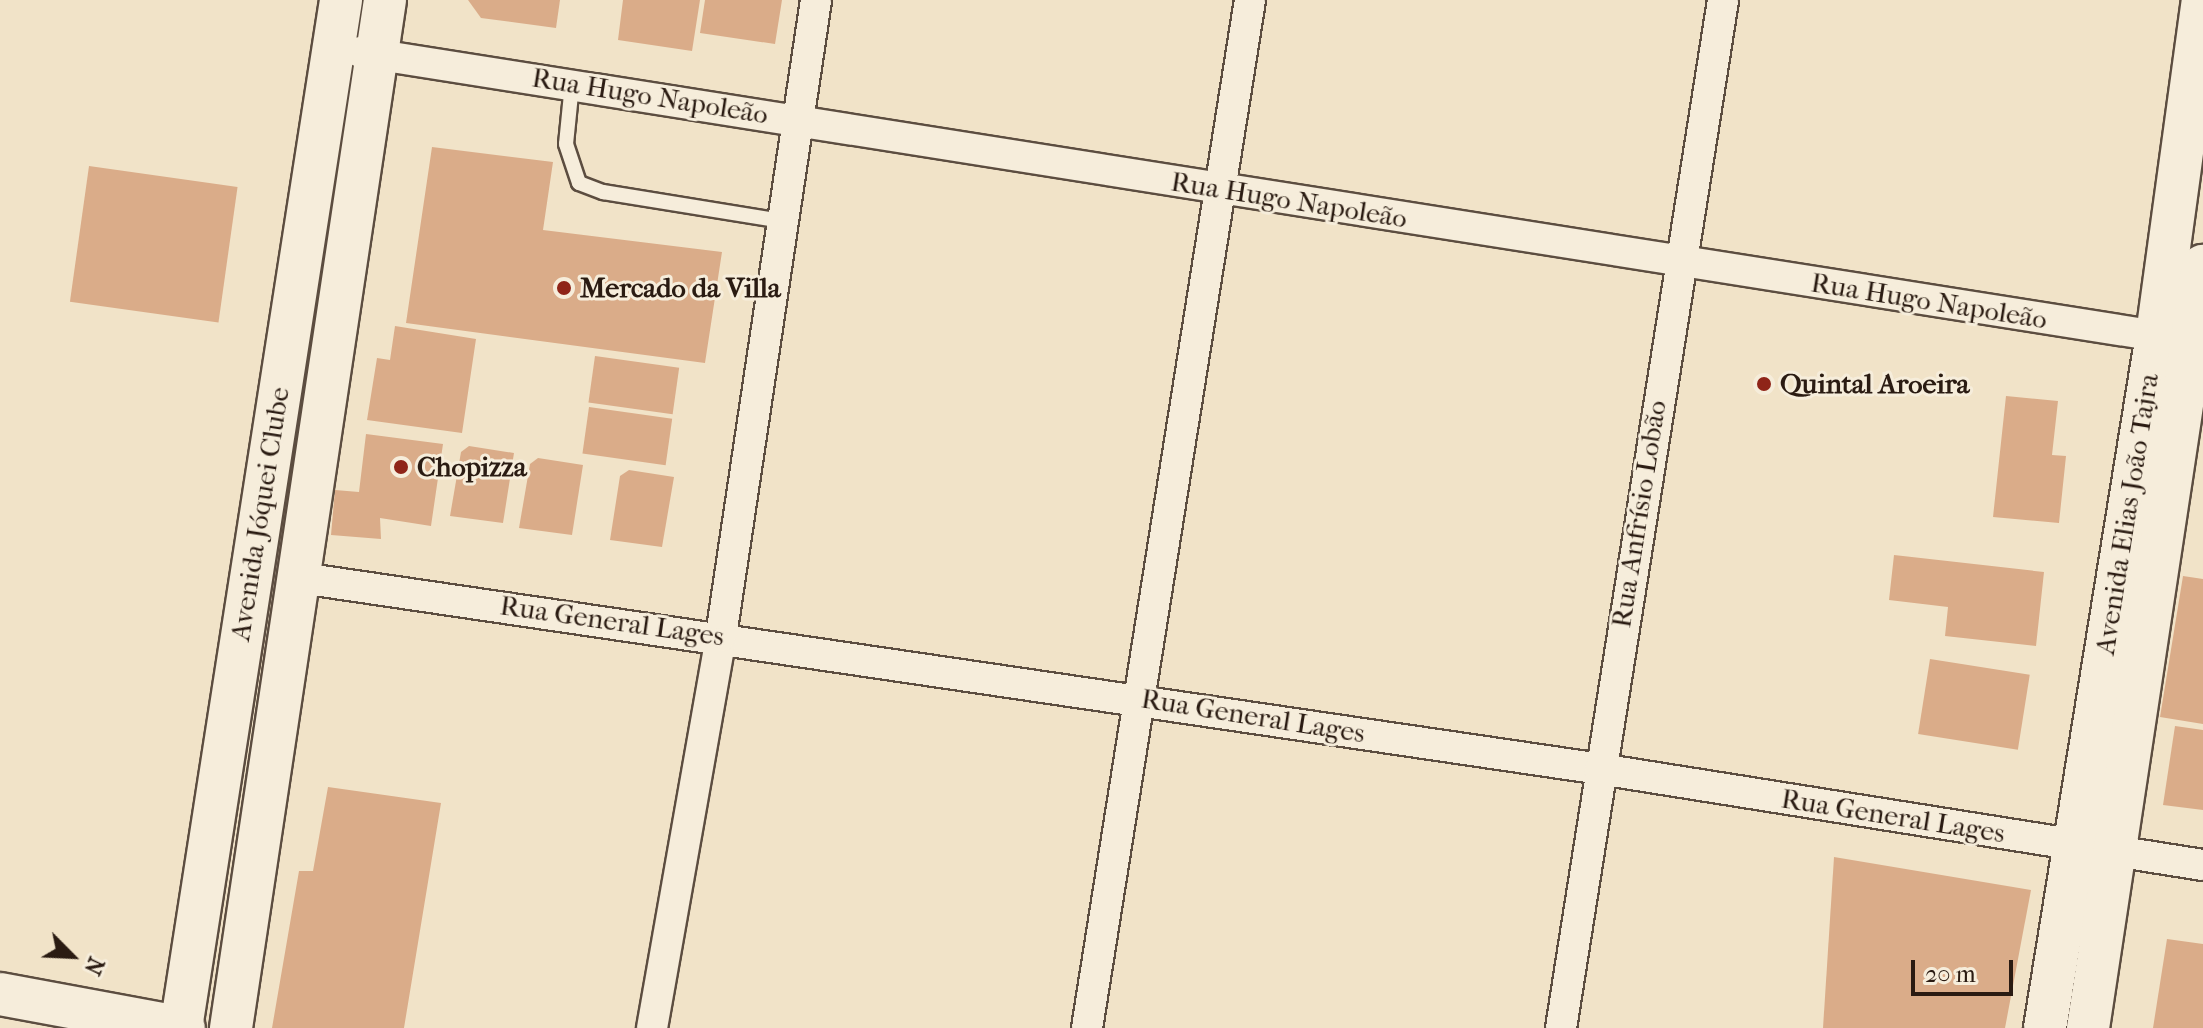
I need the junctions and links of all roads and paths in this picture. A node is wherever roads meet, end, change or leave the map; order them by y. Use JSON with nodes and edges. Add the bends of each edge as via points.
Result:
{"nodes":[{"id":1,"x":341,"y":0,"type":"edge"},
{"id":2,"x":385,"y":0,"type":"edge"},
{"id":3,"x":816,"y":0,"type":"edge"},
{"id":4,"x":1250,"y":0,"type":"edge"},
{"id":5,"x":1723,"y":0,"type":"edge"},
{"id":6,"x":2203,"y":0,"type":"edge"},
{"id":7,"x":332,"y":51,"type":"junction"},
{"id":8,"x":376,"y":53,"type":"junction"},
{"id":9,"x":572,"y":84,"type":"junction"},
{"id":10,"x":797,"y":120,"type":"junction"},
{"id":11,"x":1220,"y":189,"type":"junction"},
{"id":12,"x":783,"y":221,"type":"junction"},
{"id":13,"x":1678,"y":262,"type":"junction"},
{"id":14,"x":2203,"y":266,"type":"edge"},
{"id":15,"x":2184,"y":340,"type":"edge"},
{"id":16,"x":301,"y":578,"type":"junction"},
{"id":17,"x":721,"y":636,"type":"junction"},
{"id":18,"x":1139,"y":699,"type":"junction"},
{"id":19,"x":1600,"y":769,"type":"junction"},
{"id":20,"x":2073,"y":845,"type":"junction"},
{"id":21,"x":2115,"y":851,"type":"junction"},
{"id":22,"x":2203,"y":865,"type":"edge"},
{"id":23,"x":0,"y":994,"type":"edge"},
{"id":24,"x":182,"y":1027,"type":"edge"},
{"id":25,"x":231,"y":1028,"type":"edge"},
{"id":26,"x":652,"y":1028,"type":"edge"},
{"id":27,"x":1087,"y":1028,"type":"edge"},
{"id":28,"x":1561,"y":1028,"type":"edge"},
{"id":29,"x":2045,"y":1028,"type":"edge"},
{"id":30,"x":2088,"y":1028,"type":"edge"}],
"edges":[{"from":1,"to":7,"type":"main road","name":"Avenida Jóquei Clube"},
{"from":2,"to":8,"type":"main road","name":"Avenida Jóquei Clube"},
{"from":3,"to":10,"type":"street"},
{"from":4,"to":11,"type":"street"},
{"from":5,"to":13,"type":"street","name":"Rua Anfrísio Lobão"},
{"from":6,"to":15,"type":"main road","name":"Avenida Elias João Tajra"},
{"from":7,"to":8,"type":"street","name":"Rua Hugo Napoleão"},
{"from":7,"to":24,"type":"main road","name":"Avenida Jóquei Clube"},
{"from":8,"to":9,"type":"street","name":"Rua Hugo Napoleão"},
{"from":8,"to":16,"type":"main road","name":"Avenida Jóquei Clube"},
{"from":9,"to":10,"type":"street","name":"Rua Hugo Napoleão"},
{"from":9,"to":12,"type":"lane","via":[[566,144],[579,183],[676,206]]},
{"from":10,"to":11,"type":"street","name":"Rua Hugo Napoleão"},
{"from":10,"to":12,"type":"street"},
{"from":11,"to":13,"type":"street","name":"Rua Hugo Napoleão"},
{"from":11,"to":18,"type":"street"},
{"from":12,"to":17,"type":"street"},
{"from":13,"to":15,"type":"street","name":"Rua Hugo Napoleão"},
{"from":13,"to":19,"type":"street","name":"Rua Anfrísio Lobão"},
{"from":14,"to":15,"type":"main road","name":"Avenida Elias João Tajra"},
{"from":15,"to":20,"type":"main road","name":"Avenida Elias João Tajra"},
{"from":15,"to":21,"type":"main road","name":"Avenida Elias João Tajra"},
{"from":16,"to":17,"type":"street","name":"Rua General Lages"},
{"from":16,"to":25,"type":"main road","name":"Avenida Jóquei Clube"},
{"from":17,"to":18,"type":"street","name":"Rua General Lages"},
{"from":17,"to":26,"type":"street"},
{"from":18,"to":19,"type":"street","name":"Rua General Lages"},
{"from":18,"to":27,"type":"street"},
{"from":19,"to":20,"type":"street","name":"Rua General Lages"},
{"from":19,"to":28,"type":"street","name":"Rua Anfrísio Lobão"},
{"from":20,"to":21,"type":"street","name":"Rua General Lages"},
{"from":20,"to":29,"type":"main road","name":"Avenida Elias João Tajra"},
{"from":21,"to":22,"type":"street","name":"Rua General Lages"},
{"from":21,"to":30,"type":"main road","name":"Avenida Elias João Tajra"},
{"from":23,"to":24,"type":"main road"}]}
